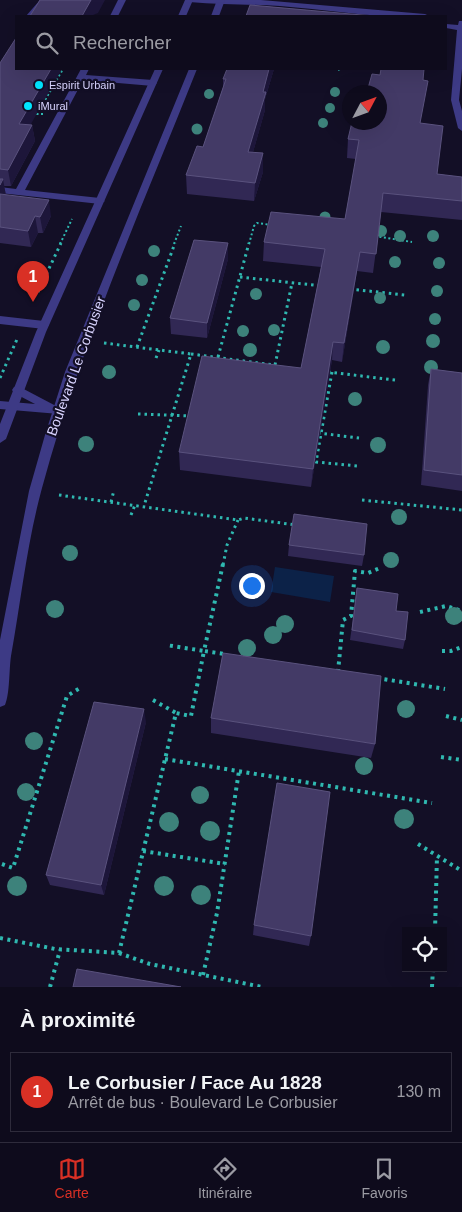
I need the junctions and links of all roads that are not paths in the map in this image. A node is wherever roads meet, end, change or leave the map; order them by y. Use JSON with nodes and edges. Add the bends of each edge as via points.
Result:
{"nodes":[{"id":1,"x":44,"y":0,"type":"edge"},
{"id":2,"x":122,"y":0,"type":"edge"},
{"id":3,"x":189,"y":0,"type":"edge"},
{"id":4,"x":221,"y":1,"type":"edge"},
{"id":5,"x":31,"y":15,"type":"edge"},
{"id":6,"x":114,"y":15,"type":"edge"},
{"id":7,"x":182,"y":15,"type":"edge"},
{"id":8,"x":214,"y":15,"type":"edge"},
{"id":9,"x":317,"y":15,"type":"edge"},
{"id":10,"x":413,"y":15,"type":"edge"},
{"id":11,"x":447,"y":18,"type":"edge"},
{"id":12,"x":462,"y":19,"type":"edge"},
{"id":13,"x":462,"y":23,"type":"edge"},
{"id":14,"x":447,"y":26,"type":"edge"},
{"id":15,"x":462,"y":28,"type":"edge"},
{"id":16,"x":158,"y":70,"type":"edge"},
{"id":17,"x":193,"y":70,"type":"edge"},
{"id":18,"x":83,"y":73,"type":"edge"},
{"id":19,"x":152,"y":83,"type":"junction"},
{"id":20,"x":462,"y":128,"type":"edge"},
{"id":21,"x":0,"y":190,"type":"edge"},
{"id":22,"x":19,"y":192,"type":"junction"},
{"id":23,"x":100,"y":201,"type":"junction"},
{"id":24,"x":0,"y":320,"type":"edge"},
{"id":25,"x":44,"y":325,"type":"junction"},
{"id":26,"x":18,"y":390,"type":"junction"},
{"id":27,"x":5,"y":406,"type":"edge"},
{"id":28,"x":59,"y":410,"type":"junction"},
{"id":29,"x":0,"y":439,"type":"edge"},
{"id":30,"x":0,"y":676,"type":"edge"},
{"id":31,"x":0,"y":700,"type":"edge"}],
"edges":[{"from":1,"to":5,"type":"street"},
{"from":2,"to":6,"type":"street"},
{"from":3,"to":4,"type":"street"},
{"from":3,"to":7,"type":"street"},
{"from":4,"to":8,"type":"street"},
{"from":4,"to":9,"type":"street","via":[[237,8]]},
{"from":4,"to":10,"type":"street"},
{"from":11,"to":12,"type":"street"},
{"from":13,"to":15,"type":"street"},
{"from":14,"to":15,"type":"street"},
{"from":15,"to":20,"type":"street","via":[[455,100]]},
{"from":16,"to":19,"type":"street"},
{"from":17,"to":28,"type":"street","name":"Boulevard Le Corbusier","via":[[77,356]]},
{"from":18,"to":19,"type":"street"},
{"from":18,"to":22,"type":"street"},
{"from":19,"to":23,"type":"street"},
{"from":21,"to":22,"type":"street"},
{"from":22,"to":23,"type":"street"},
{"from":23,"to":25,"type":"street"},
{"from":24,"to":25,"type":"street"},
{"from":25,"to":26,"type":"street"},
{"from":26,"to":27,"type":"street"},
{"from":26,"to":28,"type":"street"},
{"from":27,"to":28,"type":"street"},
{"from":27,"to":29,"type":"street"},
{"from":28,"to":30,"type":"street","name":"Boulevard Le Corbusier","via":[[29,518]]},
{"from":30,"to":31,"type":"street","name":"Boulevard Le Corbusier"}]}
